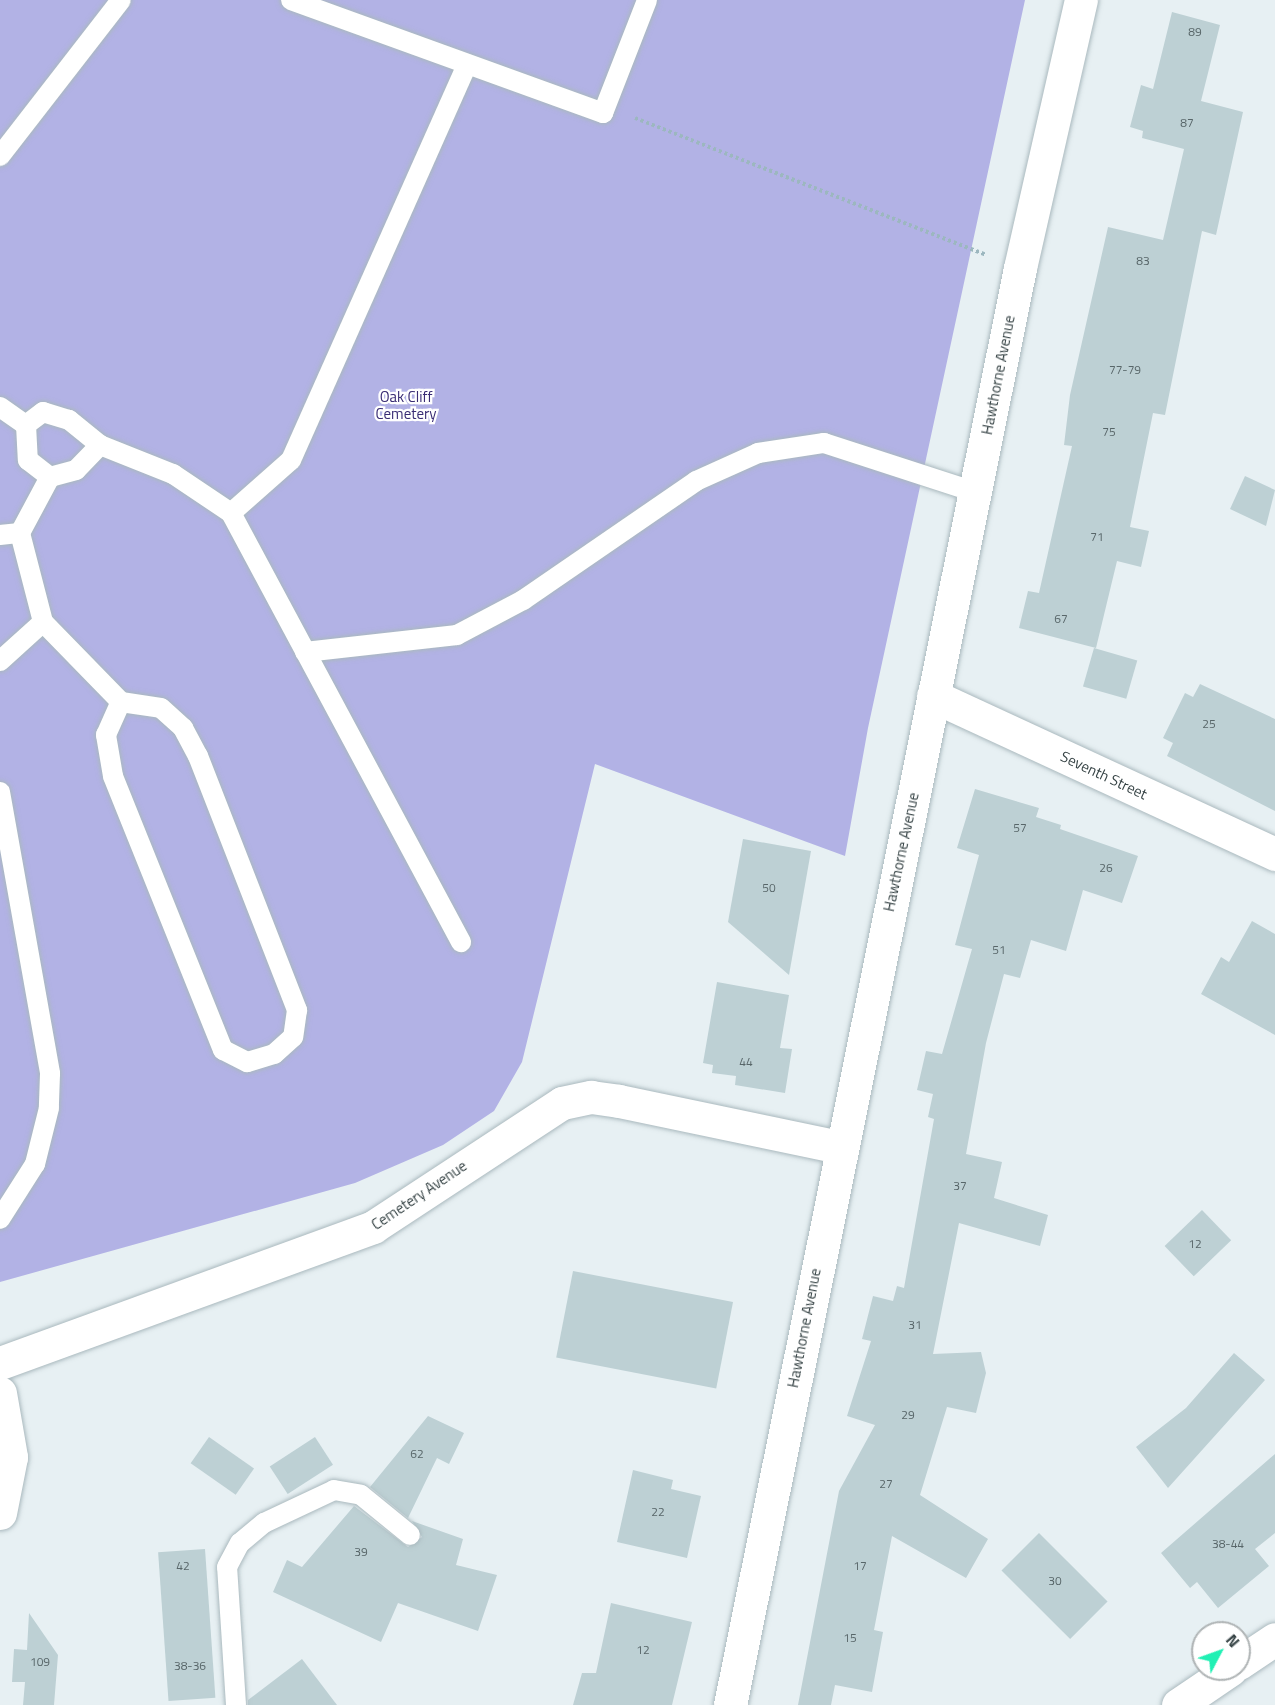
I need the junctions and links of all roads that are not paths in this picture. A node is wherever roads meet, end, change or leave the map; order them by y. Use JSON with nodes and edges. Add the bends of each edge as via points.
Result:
{"nodes":[{"id":1,"x":121,"y":0,"type":"edge"},
{"id":2,"x":291,"y":0,"type":"edge"},
{"id":3,"x":647,"y":0,"type":"edge"},
{"id":4,"x":1081,"y":0,"type":"edge"},
{"id":5,"x":467,"y":64,"type":"junction"},
{"id":6,"x":0,"y":156,"type":"edge"},
{"id":7,"x":0,"y":407,"type":"edge"},
{"id":8,"x":26,"y":425,"type":"junction"},
{"id":9,"x":100,"y":446,"type":"junction"},
{"id":10,"x":50,"y":477,"type":"junction"},
{"id":11,"x":975,"y":492,"type":"junction"},
{"id":12,"x":231,"y":513,"type":"junction"},
{"id":13,"x":20,"y":532,"type":"junction"},
{"id":14,"x":0,"y":535,"type":"edge"},
{"id":15,"x":44,"y":622,"type":"junction"},
{"id":16,"x":305,"y":652,"type":"junction"},
{"id":17,"x":0,"y":661,"type":"edge"},
{"id":18,"x":933,"y":696,"type":"junction"},
{"id":19,"x":121,"y":702,"type":"junction"},
{"id":20,"x":0,"y":792,"type":"edge"},
{"id":21,"x":1275,"y":854,"type":"edge"},
{"id":22,"x":461,"y":942,"type":"dead end"},
{"id":23,"x":839,"y":1147,"type":"junction"},
{"id":24,"x":0,"y":1219,"type":"edge"},
{"id":25,"x":0,"y":1363,"type":"edge"},
{"id":26,"x":0,"y":1393,"type":"edge"},
{"id":27,"x":0,"y":1513,"type":"edge"},
{"id":28,"x":410,"y":1535,"type":"dead end"},
{"id":29,"x":1275,"y":1639,"type":"edge"},
{"id":30,"x":1251,"y":1655,"type":"edge"},
{"id":31,"x":1213,"y":1681,"type":"edge"},
{"id":32,"x":236,"y":1705,"type":"edge"},
{"id":33,"x":730,"y":1705,"type":"edge"},
{"id":34,"x":1178,"y":1705,"type":"edge"}],
"edges":[{"from":1,"to":6,"type":"lane"},
{"from":2,"to":5,"type":"lane"},
{"from":3,"to":5,"type":"lane","via":[[603,113]]},
{"from":4,"to":11,"type":"street","name":"Hawthorne Avenue","via":[[1020,268]]},
{"from":5,"to":12,"type":"lane","via":[[291,460]]},
{"from":7,"to":8,"type":"lane"},
{"from":8,"to":9,"type":"lane","via":[[43,412],[69,420]]},
{"from":8,"to":10,"type":"lane","via":[[28,460]]},
{"from":9,"to":10,"type":"lane","via":[[76,470]]},
{"from":9,"to":12,"type":"lane","via":[[173,474]]},
{"from":10,"to":13,"type":"lane"},
{"from":11,"to":16,"type":"lane","via":[[824,443],[758,453],[696,481],[533,594],[457,635]]},
{"from":11,"to":18,"type":"street","name":"Hawthorne Avenue"},
{"from":12,"to":16,"type":"lane"},
{"from":13,"to":14,"type":"lane"},
{"from":13,"to":15,"type":"lane"},
{"from":15,"to":17,"type":"lane"},
{"from":15,"to":19,"type":"lane"},
{"from":16,"to":22,"type":"lane"},
{"from":18,"to":21,"type":"street","name":"Seventh Street"},
{"from":18,"to":23,"type":"street","name":"Hawthorne Avenue"},
{"from":19,"to":19,"type":"lane","via":[[161,708],[183,728],[198,756],[297,1010],[293,1037],[274,1054],[247,1062],[223,1050],[113,776],[106,735]]},
{"from":20,"to":24,"type":"lane","via":[[50,1074],[49,1108],[35,1164]]},
{"from":23,"to":25,"type":"street","name":"Cemetery Avenue","via":[[619,1101],[591,1097],[562,1103],[373,1227]]},
{"from":23,"to":33,"type":"street","name":"Hawthorne Avenue"},
{"from":26,"to":27,"type":"street","via":[[11,1457]]},
{"from":28,"to":32,"type":"lane","via":[[361,1495],[334,1490],[264,1523],[240,1543],[227,1567]]},
{"from":29,"to":30,"type":"street"},
{"from":31,"to":34,"type":"street"}]}
